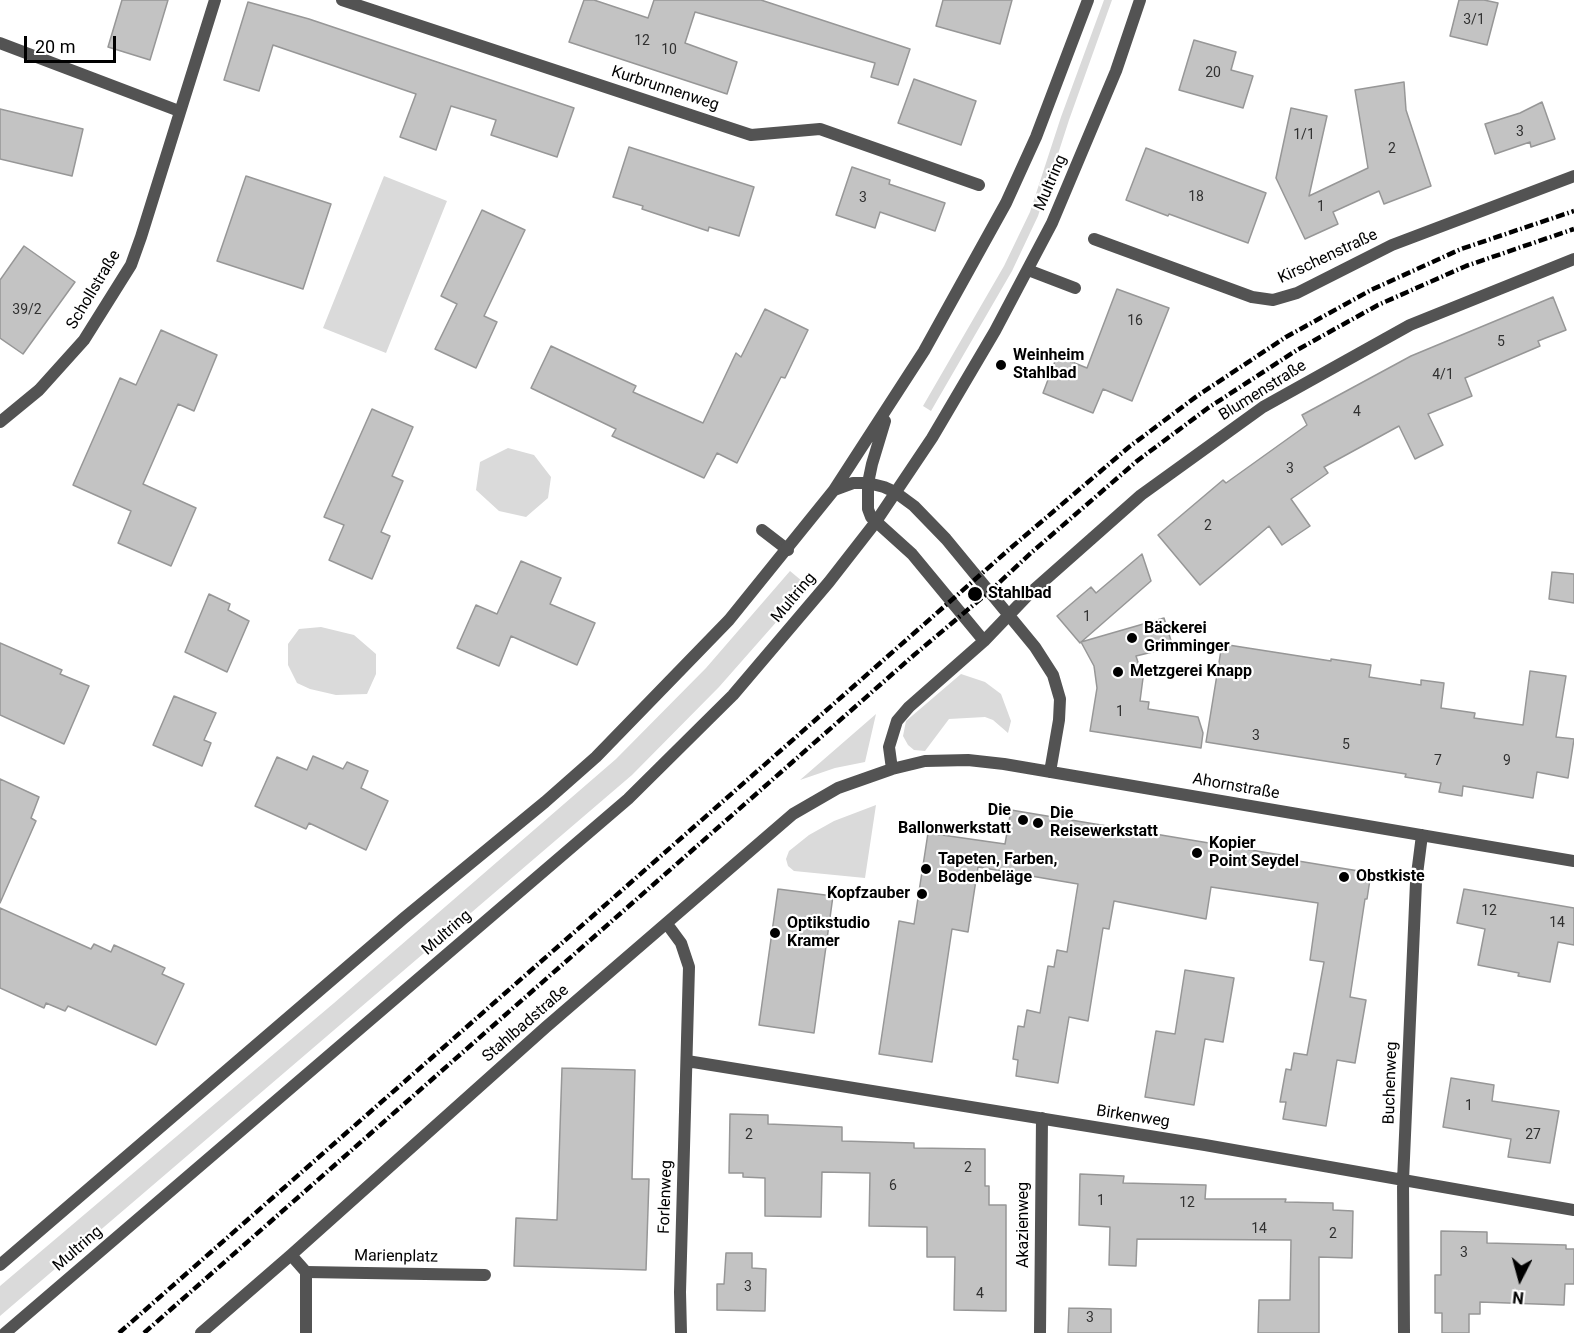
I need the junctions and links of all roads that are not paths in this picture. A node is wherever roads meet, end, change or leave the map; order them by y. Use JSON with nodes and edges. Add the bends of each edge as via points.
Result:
{"nodes":[{"id":1,"x":215,"y":0,"type":"edge"},
{"id":2,"x":342,"y":0,"type":"edge"},
{"id":3,"x":1088,"y":0,"type":"edge"},
{"id":4,"x":1140,"y":0,"type":"edge"},
{"id":5,"x":0,"y":43,"type":"edge"},
{"id":6,"x":180,"y":111,"type":"junction"},
{"id":7,"x":1574,"y":176,"type":"edge"},
{"id":8,"x":979,"y":185,"type":"dead end"},
{"id":9,"x":1094,"y":239,"type":"dead end"},
{"id":10,"x":1574,"y":259,"type":"edge"},
{"id":11,"x":1028,"y":270,"type":"junction"},
{"id":12,"x":1075,"y":288,"type":"dead end"},
{"id":13,"x":889,"y":408,"type":"junction"},
{"id":14,"x":0,"y":422,"type":"edge"},
{"id":15,"x":868,"y":483,"type":"junction"},
{"id":16,"x":834,"y":490,"type":"junction"},
{"id":17,"x":895,"y":492,"type":"junction"},
{"id":18,"x":875,"y":522,"type":"junction"},
{"id":19,"x":762,"y":530,"type":"dead end"},
{"id":20,"x":788,"y":550,"type":"junction"},
{"id":21,"x":1009,"y":615,"type":"junction"},
{"id":22,"x":984,"y":641,"type":"junction"},
{"id":23,"x":892,"y":769,"type":"junction"},
{"id":24,"x":1050,"y":772,"type":"junction"},
{"id":25,"x":1422,"y":835,"type":"junction"},
{"id":26,"x":1574,"y":861,"type":"edge"},
{"id":27,"x":667,"y":924,"type":"junction"},
{"id":28,"x":687,"y":1061,"type":"junction"},
{"id":29,"x":1042,"y":1118,"type":"junction"},
{"id":30,"x":1403,"y":1180,"type":"junction"},
{"id":31,"x":1574,"y":1210,"type":"edge"},
{"id":32,"x":291,"y":1255,"type":"junction"},
{"id":33,"x":0,"y":1265,"type":"edge"},
{"id":34,"x":306,"y":1272,"type":"junction"},
{"id":35,"x":485,"y":1275,"type":"dead end"},
{"id":36,"x":5,"y":1333,"type":"edge"},
{"id":37,"x":201,"y":1333,"type":"edge"},
{"id":38,"x":306,"y":1333,"type":"edge"},
{"id":39,"x":681,"y":1333,"type":"edge"},
{"id":40,"x":1040,"y":1333,"type":"edge"},
{"id":41,"x":1404,"y":1333,"type":"edge"}],
"edges":[{"from":1,"to":6,"type":"street","name":"Schollstraße"},
{"from":2,"to":8,"type":"street","name":"Kurbrunnenweg","via":[[751,135],[820,129]]},
{"from":3,"to":13,"type":"street","name":"Multring","via":[[1036,137],[1006,203]]},
{"from":4,"to":11,"type":"street","name":"Multring","via":[[1112,82]]},
{"from":5,"to":6,"type":"street"},
{"from":6,"to":14,"type":"street","name":"Schollstraße","via":[[131,265],[84,340],[39,390]]},
{"from":7,"to":9,"type":"street","name":"Kirschenstraße","via":[[1392,245],[1297,293],[1273,300],[1252,297]]},
{"from":10,"to":21,"type":"street","name":"Blumenstraße","via":[[1410,325],[1263,407],[1141,495]]},
{"from":11,"to":12,"type":"street"},
{"from":11,"to":17,"type":"street","name":"Multring","via":[[932,438]]},
{"from":13,"to":15,"type":"street","name":"Multring"},
{"from":13,"to":16,"type":"street","name":"Multring"},
{"from":15,"to":16,"type":"street"},
{"from":15,"to":17,"type":"street"},
{"from":15,"to":18,"type":"street","name":"Multring","via":[[868,509]]},
{"from":16,"to":20,"type":"street","name":"Multring"},
{"from":17,"to":18,"type":"street","name":"Multring"},
{"from":17,"to":21,"type":"street","via":[[934,526]]},
{"from":18,"to":22,"type":"street","via":[[912,554]]},
{"from":18,"to":36,"type":"street","name":"Multring","via":[[733,695],[628,799]]},
{"from":19,"to":20,"type":"street"},
{"from":20,"to":33,"type":"street","name":"Multring","via":[[729,620],[596,757]]},
{"from":21,"to":22,"type":"street","name":"Blumenstraße"},
{"from":21,"to":24,"type":"street","via":[[1053,675],[1060,699]]},
{"from":22,"to":23,"type":"street","name":"Blumenstraße","via":[[897,722],[889,747]]},
{"from":23,"to":24,"type":"street","name":"Ahornstraße","via":[[925,761],[968,760]]},
{"from":23,"to":27,"type":"street","name":"Stahlbadstraße","via":[[838,788],[793,814]]},
{"from":24,"to":25,"type":"street","name":"Ahornstraße"},
{"from":25,"to":26,"type":"street","name":"Ahornstraße"},
{"from":25,"to":30,"type":"street","name":"Buchenweg","via":[[1416,882]]},
{"from":27,"to":28,"type":"street","via":[[681,943],[689,967]]},
{"from":27,"to":32,"type":"street","name":"Stahlbadstraße"},
{"from":28,"to":29,"type":"street","name":"Birkenweg"},
{"from":28,"to":39,"type":"street","name":"Forlenweg"},
{"from":29,"to":30,"type":"street","name":"Birkenweg"},
{"from":29,"to":40,"type":"street","name":"Akazienweg"},
{"from":30,"to":31,"type":"street","name":"Birkenweg"},
{"from":30,"to":41,"type":"street","name":"Buchenweg"},
{"from":32,"to":34,"type":"street"},
{"from":32,"to":37,"type":"street","name":"Stahlbadstraße"},
{"from":34,"to":35,"type":"street","name":"Marienplatz"},
{"from":34,"to":38,"type":"street"}]}
